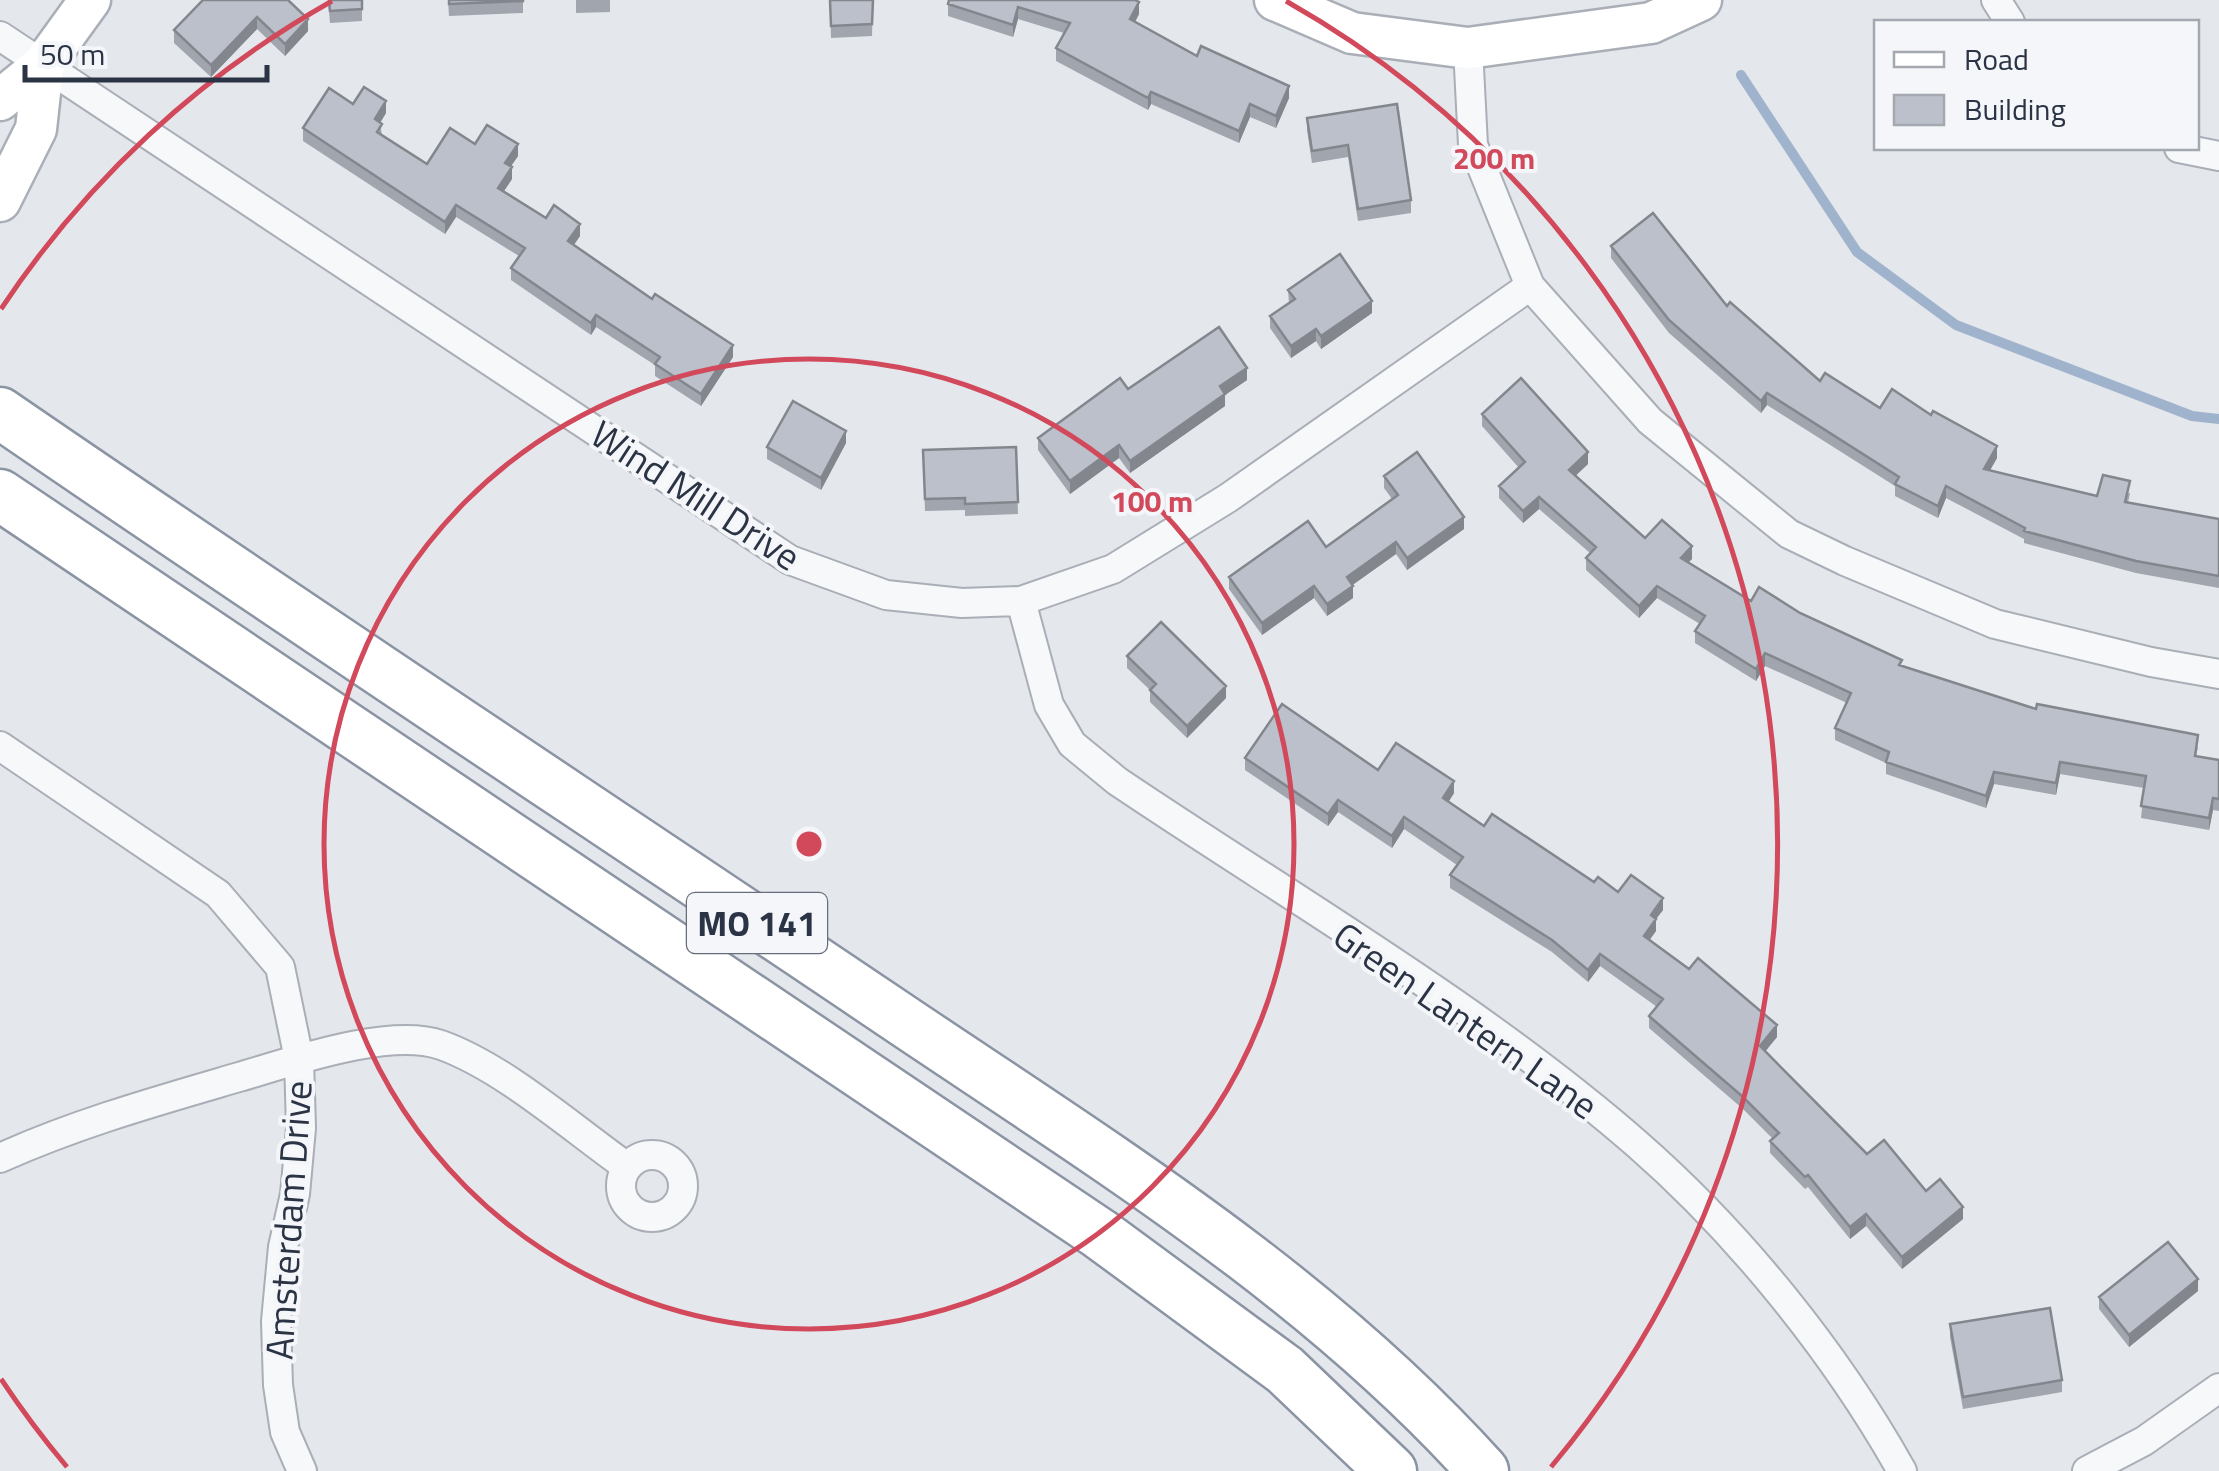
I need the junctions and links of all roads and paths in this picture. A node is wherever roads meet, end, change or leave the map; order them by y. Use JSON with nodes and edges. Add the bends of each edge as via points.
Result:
{"nodes":[{"id":1,"x":90,"y":0,"type":"edge"},
{"id":2,"x":1274,"y":0,"type":"edge"},
{"id":3,"x":1701,"y":0,"type":"edge"},
{"id":4,"x":0,"y":36,"type":"edge"},
{"id":5,"x":1468,"y":48,"type":"junction"},
{"id":6,"x":43,"y":65,"type":"junction"},
{"id":7,"x":0,"y":100,"type":"edge"},
{"id":8,"x":2190,"y":150,"type":"edge"},
{"id":9,"x":2219,"y":156,"type":"edge"},
{"id":10,"x":0,"y":201,"type":"edge"},
{"id":11,"x":1530,"y":286,"type":"junction"},
{"id":12,"x":0,"y":414,"type":"edge"},
{"id":13,"x":0,"y":496,"type":"edge"},
{"id":14,"x":1020,"y":600,"type":"junction"},
{"id":15,"x":2219,"y":674,"type":"edge"},
{"id":16,"x":0,"y":746,"type":"edge"},
{"id":17,"x":299,"y":1058,"type":"junction"},
{"id":18,"x":0,"y":1158,"type":"edge"},
{"id":19,"x":627,"y":1166,"type":"dead end"},
{"id":20,"x":2219,"y":1388,"type":"edge"},
{"id":21,"x":302,"y":1471,"type":"edge"},
{"id":22,"x":1391,"y":1471,"type":"edge"},
{"id":23,"x":1483,"y":1471,"type":"edge"},
{"id":24,"x":1902,"y":1471,"type":"edge"},
{"id":25,"x":2087,"y":1471,"type":"edge"}],
"edges":[{"from":1,"to":6,"type":"street"},
{"from":2,"to":5,"type":"street","via":[[1352,32]]},
{"from":3,"to":5,"type":"street","via":[[1651,24]]},
{"from":4,"to":6,"type":"street","name":"Wind Mill Drive"},
{"from":5,"to":11,"type":"street","via":[[1474,145]]},
{"from":6,"to":7,"type":"street"},
{"from":6,"to":10,"type":"street","via":[[36,130]]},
{"from":6,"to":14,"type":"street","name":"Wind Mill Drive","via":[[790,560],[886,595],[962,603]]},
{"from":8,"to":9,"type":"street"},
{"from":11,"to":14,"type":"street","name":"Wind Mill Drive","via":[[1334,426],[1113,569]]},
{"from":11,"to":15,"type":"street","via":[[1650,421],[1788,534],[1995,624]]},
{"from":12,"to":23,"type":"highway","number":"MO 141","via":[[1252,1260],[1360,1348]]},
{"from":13,"to":22,"type":"highway","number":"MO 141","via":[[1115,1244],[1286,1370]]},
{"from":14,"to":24,"type":"street","name":"Green Lantern Lane","via":[[1048,704],[1072,744],[1116,781],[1482,1022],[1636,1143],[1706,1209],[1792,1310],[1852,1388]]},
{"from":16,"to":17,"type":"street","name":"Amsterdam Drive","via":[[218,894],[280,967]]},
{"from":17,"to":18,"type":"street","via":[[61,1130]]},
{"from":17,"to":19,"type":"street","via":[[403,1040],[438,1044],[504,1079]]},
{"from":17,"to":21,"type":"street","name":"Amsterdam Drive","via":[[297,1177],[276,1320],[285,1432]]},
{"from":20,"to":25,"type":"street"}]}
